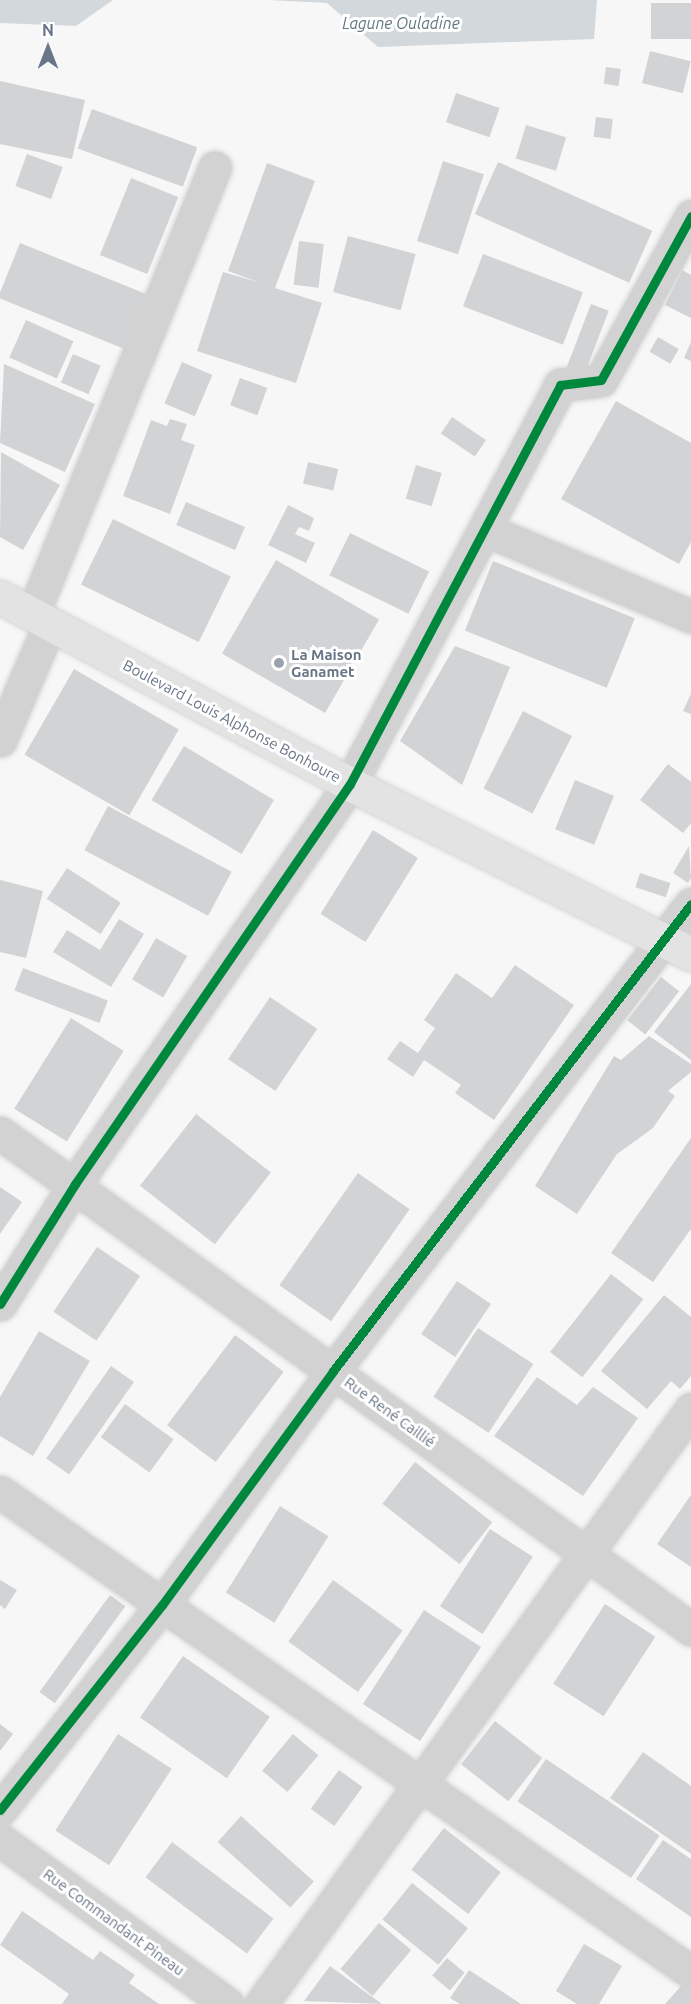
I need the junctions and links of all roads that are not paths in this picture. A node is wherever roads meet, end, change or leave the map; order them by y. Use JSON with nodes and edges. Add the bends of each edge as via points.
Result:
{"nodes":[{"id":1,"x":215,"y":168,"type":"dead end"},
{"id":2,"x":691,"y":216,"type":"edge"},
{"id":3,"x":486,"y":530,"type":"junction"},
{"id":4,"x":0,"y":597,"type":"edge"},
{"id":5,"x":691,"y":616,"type":"edge"},
{"id":6,"x":41,"y":619,"type":"junction"},
{"id":7,"x":0,"y":740,"type":"edge"},
{"id":8,"x":350,"y":784,"type":"junction"},
{"id":9,"x":691,"y":904,"type":"edge"},
{"id":10,"x":678,"y":947,"type":"edge"},
{"id":11,"x":0,"y":1133,"type":"edge"},
{"id":12,"x":75,"y":1184,"type":"junction"},
{"id":13,"x":0,"y":1304,"type":"edge"},
{"id":14,"x":333,"y":1371,"type":"junction"},
{"id":15,"x":691,"y":1409,"type":"edge"},
{"id":16,"x":0,"y":1492,"type":"edge"},
{"id":17,"x":585,"y":1555,"type":"junction"},
{"id":18,"x":162,"y":1605,"type":"junction"},
{"id":19,"x":691,"y":1629,"type":"edge"},
{"id":20,"x":422,"y":1787,"type":"junction"},
{"id":21,"x":0,"y":1810,"type":"edge"},
{"id":22,"x":0,"y":1840,"type":"edge"},
{"id":23,"x":691,"y":1972,"type":"edge"},
{"id":24,"x":227,"y":2004,"type":"edge"},
{"id":25,"x":261,"y":2004,"type":"edge"}],
"edges":[{"from":1,"to":6,"type":"street"},
{"from":2,"to":3,"type":"street","via":[[601,380],[560,386]]},
{"from":3,"to":5,"type":"street"},
{"from":3,"to":8,"type":"street"},
{"from":4,"to":6,"type":"street","name":"Boulevard Louis Alphonse Bonhoure"},
{"from":6,"to":7,"type":"street"},
{"from":6,"to":8,"type":"street","name":"Boulevard Louis Alphonse Bonhoure"},
{"from":8,"to":10,"type":"street","name":"Boulevard Louis Alphonse Bonhoure"},
{"from":8,"to":12,"type":"street"},
{"from":9,"to":10,"type":"street"},
{"from":10,"to":14,"type":"street"},
{"from":11,"to":12,"type":"street","name":"Rue René Caillié"},
{"from":12,"to":13,"type":"street"},
{"from":12,"to":14,"type":"street","name":"Rue René Caillié"},
{"from":14,"to":17,"type":"street","name":"Rue René Caillié"},
{"from":14,"to":18,"type":"street"},
{"from":15,"to":17,"type":"street"},
{"from":16,"to":18,"type":"street"},
{"from":17,"to":19,"type":"street","name":"Rue René Caillié"},
{"from":17,"to":20,"type":"street"},
{"from":18,"to":20,"type":"street"},
{"from":18,"to":21,"type":"street"},
{"from":20,"to":23,"type":"street"},
{"from":20,"to":25,"type":"street"},
{"from":22,"to":24,"type":"street","name":"Rue Commandant Pineau"}]}
